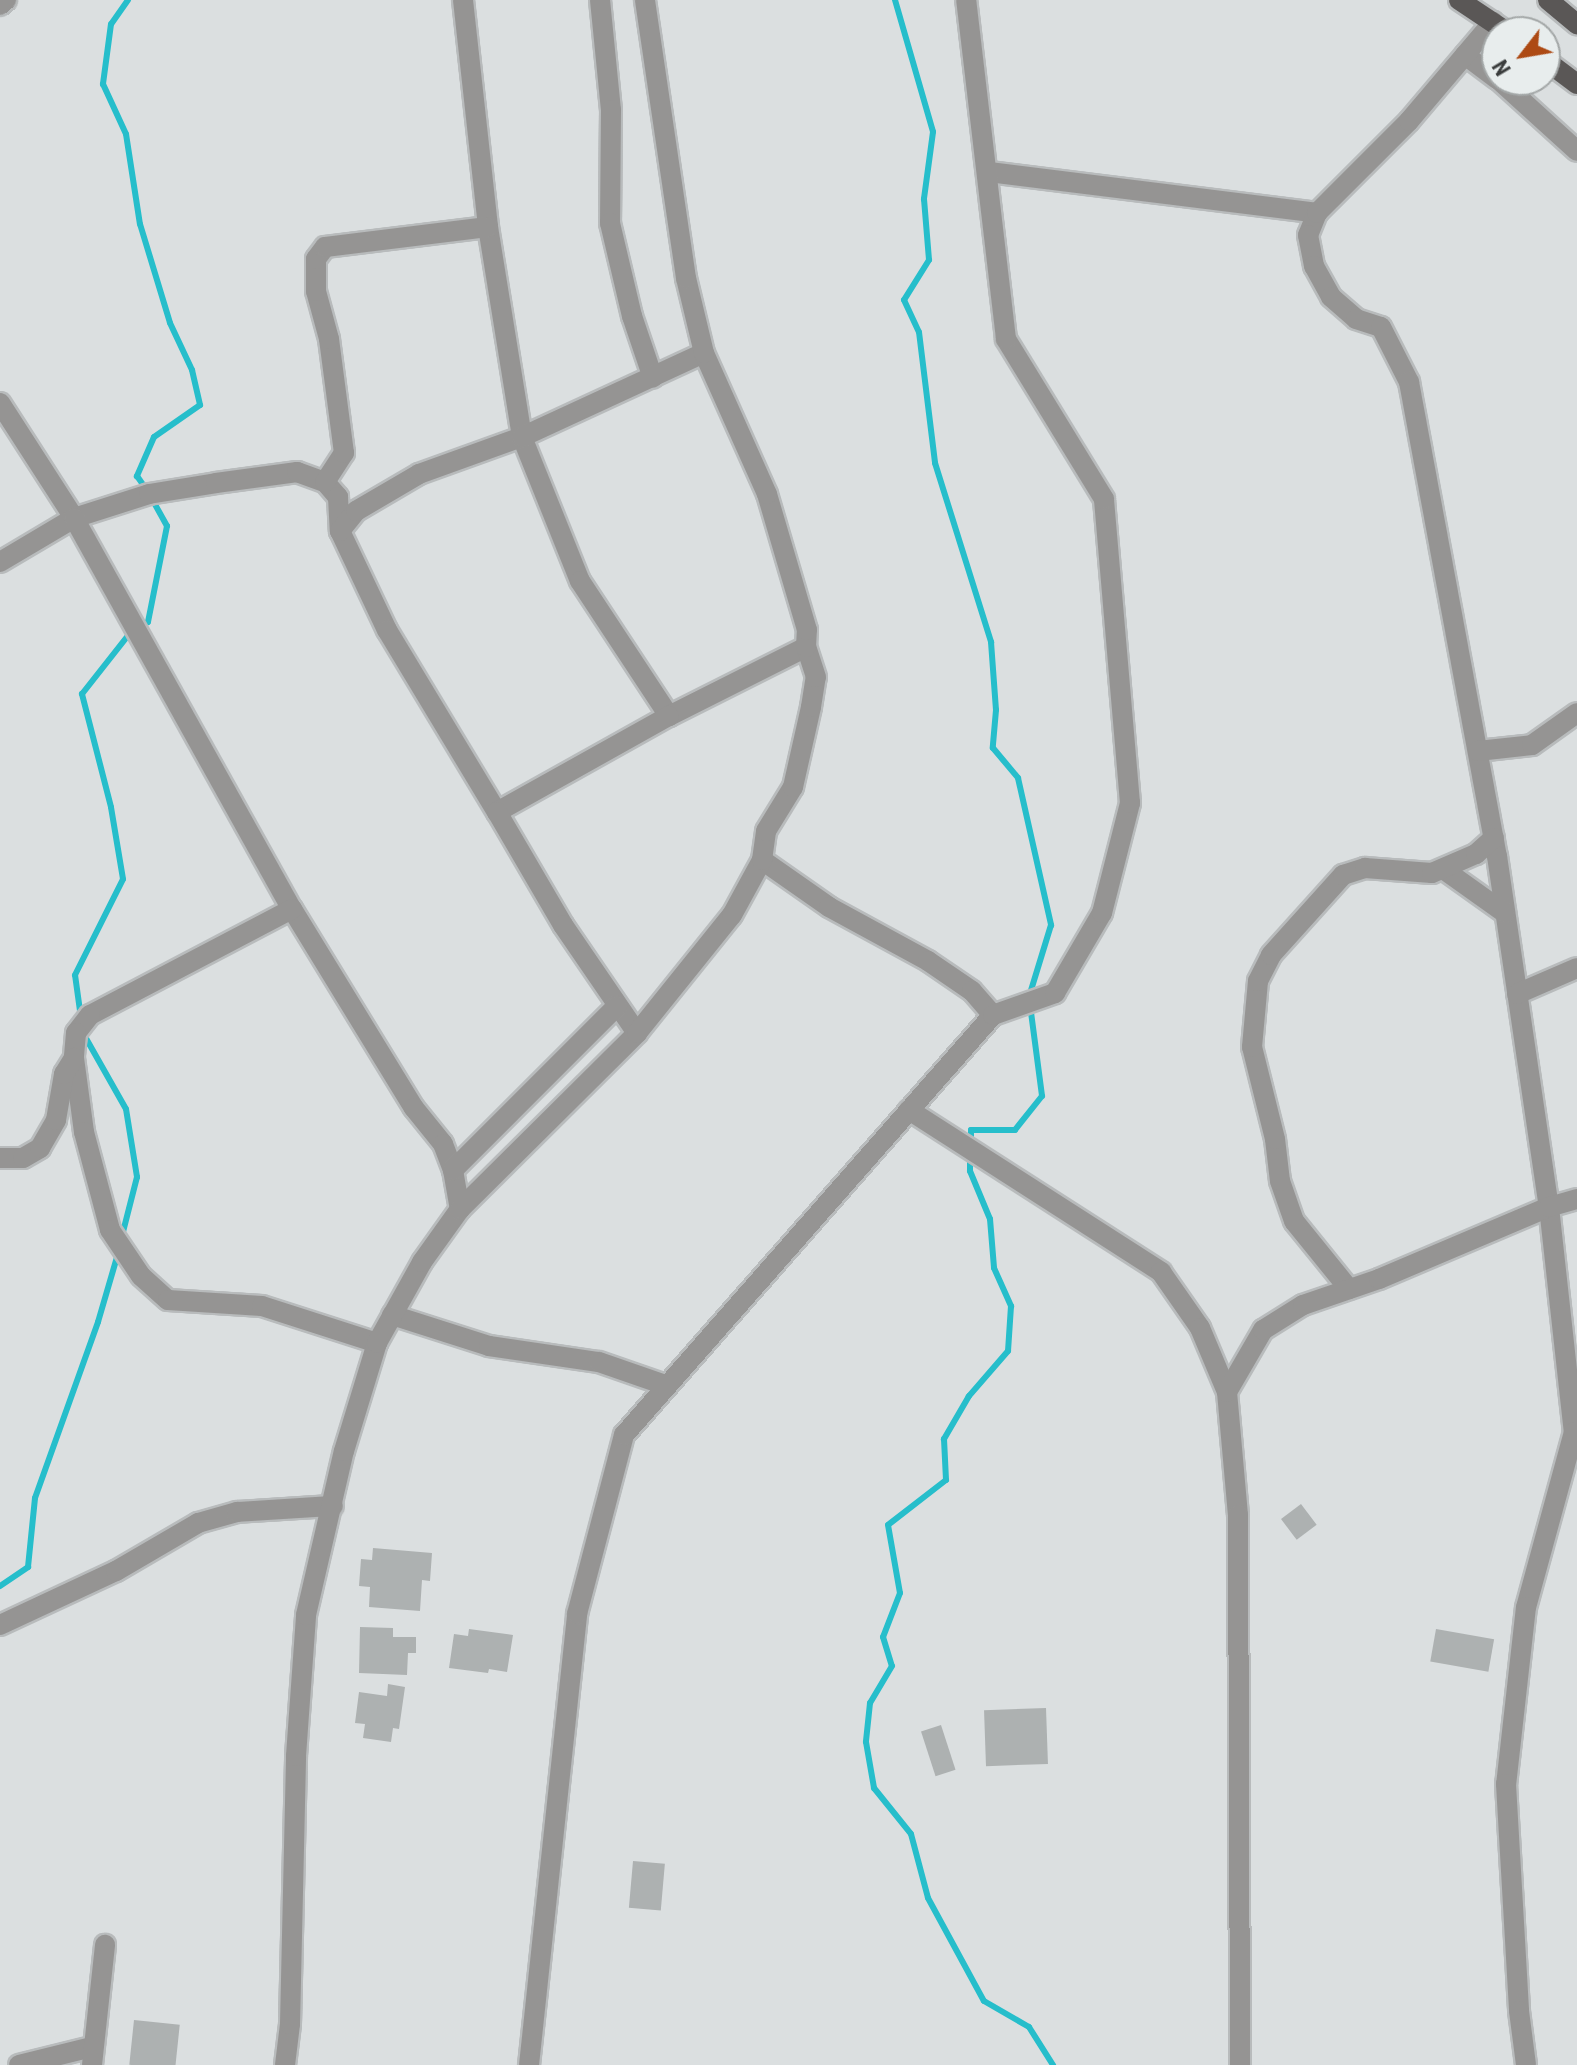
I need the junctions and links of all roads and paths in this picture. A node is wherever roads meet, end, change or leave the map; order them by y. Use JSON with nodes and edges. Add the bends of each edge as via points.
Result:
{"nodes":[{"id":1,"x":6,"y":0,"type":"edge"},
{"id":2,"x":463,"y":0,"type":"edge"},
{"id":3,"x":600,"y":0,"type":"edge"},
{"id":4,"x":645,"y":0,"type":"edge"},
{"id":5,"x":966,"y":0,"type":"edge"},
{"id":6,"x":1459,"y":0,"type":"edge"},
{"id":7,"x":1548,"y":0,"type":"edge"},
{"id":8,"x":0,"y":5,"type":"edge"},
{"id":9,"x":1483,"y":16,"type":"edge"},
{"id":10,"x":1577,"y":24,"type":"edge"},
{"id":11,"x":1481,"y":42,"type":"edge"},
{"id":12,"x":1465,"y":55,"type":"junction"},
{"id":13,"x":1481,"y":67,"type":"edge"},
{"id":14,"x":1517,"y":96,"type":"edge"},
{"id":15,"x":1577,"y":151,"type":"edge"},
{"id":16,"x":989,"y":172,"type":"junction"},
{"id":17,"x":1317,"y":213,"type":"junction"},
{"id":18,"x":488,"y":227,"type":"junction"},
{"id":19,"x":704,"y":353,"type":"junction"},
{"id":20,"x":653,"y":378,"type":"junction"},
{"id":21,"x":0,"y":403,"type":"edge"},
{"id":22,"x":522,"y":437,"type":"junction"},
{"id":23,"x":325,"y":482,"type":"junction"},
{"id":24,"x":74,"y":518,"type":"junction"},
{"id":25,"x":340,"y":531,"type":"junction"},
{"id":26,"x":0,"y":562,"type":"edge"},
{"id":27,"x":806,"y":647,"type":"junction"},
{"id":28,"x":1577,"y":713,"type":"edge"},
{"id":29,"x":669,"y":716,"type":"junction"},
{"id":30,"x":1478,"y":751,"type":"junction"},
{"id":31,"x":497,"y":812,"type":"junction"},
{"id":32,"x":1494,"y":838,"type":"junction"},
{"id":33,"x":762,"y":860,"type":"junction"},
{"id":34,"x":1443,"y":869,"type":"junction"},
{"id":35,"x":292,"y":909,"type":"junction"},
{"id":36,"x":1505,"y":913,"type":"junction"},
{"id":37,"x":1577,"y":968,"type":"edge"},
{"id":38,"x":1517,"y":994,"type":"junction"},
{"id":39,"x":617,"y":1006,"type":"junction"},
{"id":40,"x":993,"y":1015,"type":"junction"},
{"id":41,"x":637,"y":1033,"type":"junction"},
{"id":42,"x":74,"y":1058,"type":"junction"},
{"id":43,"x":909,"y":1110,"type":"junction"},
{"id":44,"x":0,"y":1158,"type":"edge"},
{"id":45,"x":453,"y":1170,"type":"junction"},
{"id":46,"x":1577,"y":1199,"type":"edge"},
{"id":47,"x":1549,"y":1207,"type":"junction"},
{"id":48,"x":460,"y":1209,"type":"junction"},
{"id":49,"x":1349,"y":1289,"type":"junction"},
{"id":50,"x":392,"y":1315,"type":"junction"},
{"id":51,"x":377,"y":1343,"type":"junction"},
{"id":52,"x":665,"y":1385,"type":"junction"},
{"id":53,"x":1227,"y":1392,"type":"junction"},
{"id":54,"x":333,"y":1506,"type":"junction"},
{"id":55,"x":0,"y":1625,"type":"edge"},
{"id":56,"x":105,"y":1945,"type":"dead end"},
{"id":57,"x":92,"y":2056,"type":"edge"},
{"id":58,"x":19,"y":2065,"type":"edge"},
{"id":59,"x":285,"y":2065,"type":"edge"},
{"id":60,"x":529,"y":2065,"type":"edge"},
{"id":61,"x":1240,"y":2065,"type":"edge"},
{"id":62,"x":1526,"y":2065,"type":"edge"}],
"edges":[{"from":1,"to":8,"type":"street"},
{"from":2,"to":18,"type":"street"},
{"from":3,"to":20,"type":"street","via":[[611,110],[610,223]]},
{"from":4,"to":19,"type":"street","via":[[686,278]]},
{"from":5,"to":16,"type":"street"},
{"from":6,"to":9,"type":"main road"},
{"from":7,"to":10,"type":"main road"},
{"from":11,"to":12,"type":"street"},
{"from":12,"to":13,"type":"street"},
{"from":12,"to":17,"type":"street","via":[[1409,121]]},
{"from":14,"to":15,"type":"street"},
{"from":16,"to":17,"type":"street"},
{"from":16,"to":40,"type":"street","via":[[1006,339],[1104,499],[1130,803],[1102,913],[1055,993]]},
{"from":17,"to":30,"type":"street","via":[[1308,235],[1314,266],[1331,297],[1356,319],[1381,327],[1409,382]]},
{"from":18,"to":22,"type":"street"},
{"from":18,"to":23,"type":"street","via":[[325,247],[316,259],[316,291],[329,339],[344,453]]},
{"from":19,"to":20,"type":"street"},
{"from":19,"to":27,"type":"street","via":[[767,494],[807,630]]},
{"from":20,"to":22,"type":"street"},
{"from":21,"to":24,"type":"street"},
{"from":22,"to":25,"type":"street","via":[[419,474],[356,511]]},
{"from":22,"to":29,"type":"street","via":[[580,581]]},
{"from":23,"to":24,"type":"street","via":[[297,472],[216,483],[149,494]]},
{"from":23,"to":25,"type":"street","via":[[338,497]]},
{"from":24,"to":26,"type":"street"},
{"from":24,"to":35,"type":"street"},
{"from":25,"to":31,"type":"street","via":[[387,630]]},
{"from":27,"to":29,"type":"street"},
{"from":27,"to":33,"type":"street","via":[[816,677],[811,707],[793,787],[766,831]]},
{"from":28,"to":30,"type":"street","via":[[1532,745]]},
{"from":29,"to":31,"type":"street"},
{"from":30,"to":32,"type":"street"},
{"from":31,"to":39,"type":"street"},
{"from":32,"to":34,"type":"street","via":[[1476,854]]},
{"from":32,"to":36,"type":"street"},
{"from":33,"to":40,"type":"street","via":[[829,907],[928,961],[972,991]]},
{"from":33,"to":41,"type":"street","via":[[732,915]]},
{"from":34,"to":36,"type":"street"},
{"from":34,"to":49,"type":"street","via":[[1432,873],[1365,868],[1343,875],[1271,955],[1258,981],[1252,1047],[1280,1181],[1294,1221]]},
{"from":35,"to":42,"type":"street","via":[[90,1015],[76,1033]]},
{"from":35,"to":45,"type":"street","via":[[414,1108],[443,1144]]},
{"from":36,"to":38,"type":"street"},
{"from":37,"to":38,"type":"street"},
{"from":38,"to":47,"type":"street"},
{"from":39,"to":41,"type":"street"},
{"from":39,"to":45,"type":"street"},
{"from":40,"to":43,"type":"street"},
{"from":41,"to":48,"type":"street"},
{"from":42,"to":44,"type":"street","via":[[64,1074],[56,1120],[40,1148],[23,1158]]},
{"from":42,"to":51,"type":"street","via":[[84,1132],[110,1230],[141,1276],[168,1300],[262,1306]]},
{"from":43,"to":52,"type":"street"},
{"from":43,"to":53,"type":"street","via":[[1161,1272],[1200,1328]]},
{"from":45,"to":48,"type":"street"},
{"from":46,"to":47,"type":"street"},
{"from":47,"to":49,"type":"street"},
{"from":47,"to":62,"type":"street","via":[[1574,1432],[1526,1607],[1506,1784]]},
{"from":48,"to":50,"type":"street"},
{"from":49,"to":53,"type":"street","via":[[1303,1305],[1263,1330]]},
{"from":50,"to":51,"type":"street"},
{"from":50,"to":52,"type":"street","via":[[489,1346],[599,1362]]},
{"from":51,"to":54,"type":"street"},
{"from":52,"to":60,"type":"street","via":[[624,1435],[577,1614]]},
{"from":53,"to":61,"type":"street","via":[[1238,1515]]},
{"from":54,"to":55,"type":"street","via":[[237,1512],[198,1523],[116,1571]]},
{"from":54,"to":59,"type":"street","via":[[306,1615]]},
{"from":56,"to":57,"type":"street"},
{"from":57,"to":58,"type":"street"}]}
